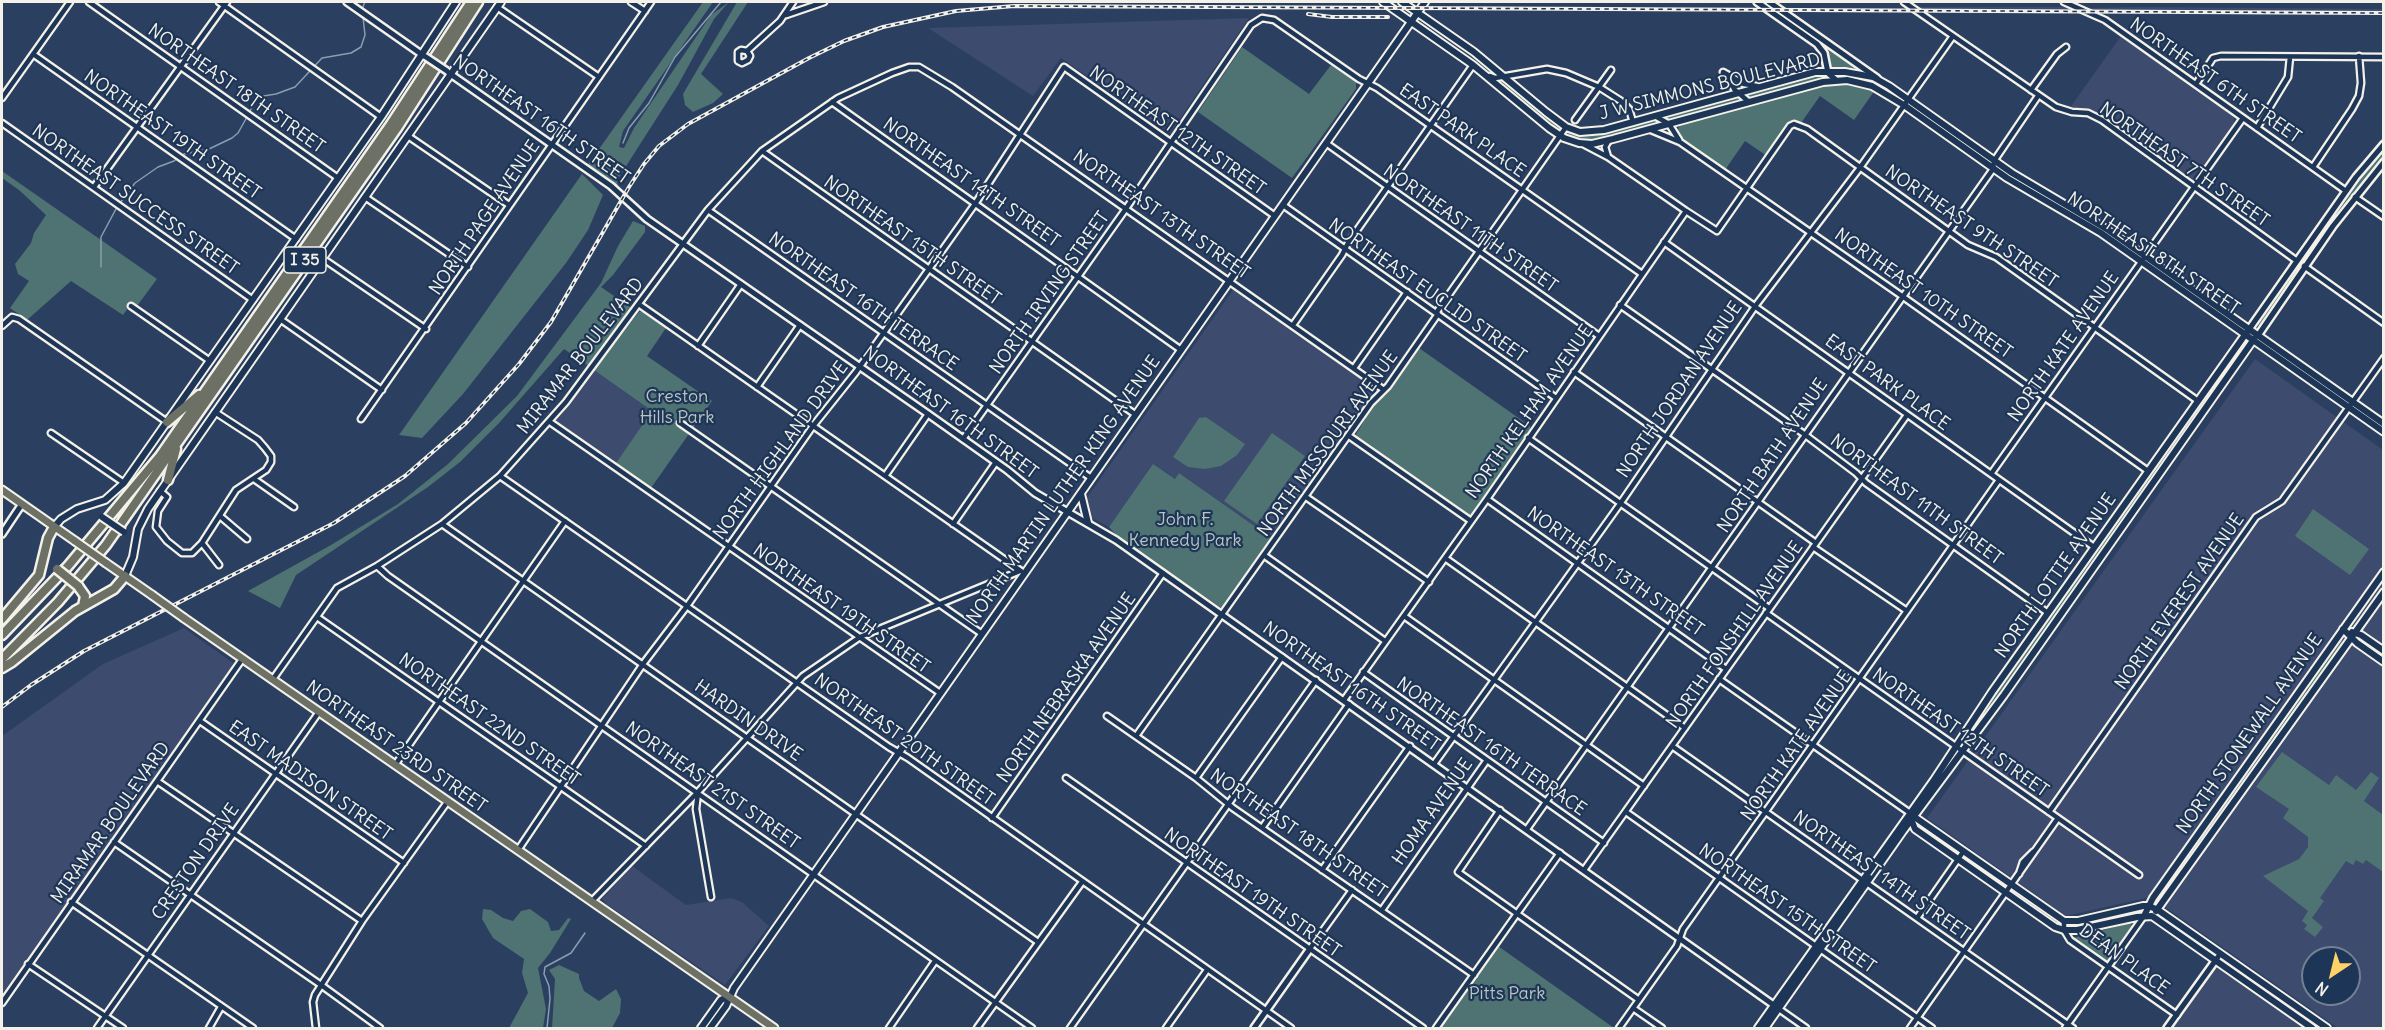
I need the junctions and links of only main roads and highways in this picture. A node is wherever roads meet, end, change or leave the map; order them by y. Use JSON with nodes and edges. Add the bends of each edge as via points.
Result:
{"nodes":[{"id":1,"x":456,"y":2,"type":"edge"},
{"id":2,"x":471,"y":2,"type":"edge"},
{"id":3,"x":478,"y":2,"type":"edge"},
{"id":4,"x":1383,"y":2,"type":"edge"},
{"id":5,"x":1402,"y":2,"type":"edge"},
{"id":6,"x":1425,"y":2,"type":"edge"},
{"id":7,"x":499,"y":4,"type":"edge"},
{"id":8,"x":1417,"y":12,"type":"junction"},
{"id":9,"x":1411,"y":21,"type":"junction"},
{"id":10,"x":1906,"y":102,"type":"junction"},
{"id":11,"x":2143,"y":258,"type":"junction"},
{"id":12,"x":2250,"y":328,"type":"junction"},
{"id":13,"x":2245,"y":334,"type":"junction"},
{"id":14,"x":2259,"y":334,"type":"junction"},
{"id":15,"x":2253,"y":341,"type":"junction"},
{"id":16,"x":209,"y":387,"type":"junction"},
{"id":17,"x":2350,"y":404,"type":"junction"},
{"id":18,"x":167,"y":422,"type":"junction"},
{"id":19,"x":2384,"y":424,"type":"edge"},
{"id":20,"x":2384,"y":432,"type":"edge"},
{"id":21,"x":179,"y":440,"type":"junction"},
{"id":22,"x":168,"y":480,"type":"junction"},
{"id":23,"x":2,"y":490,"type":"edge"},
{"id":24,"x":1081,"y":493,"type":"junction"},
{"id":25,"x":95,"y":505,"type":"junction"},
{"id":26,"x":1088,"y":523,"type":"road end"},
{"id":27,"x":54,"y":527,"type":"junction"},
{"id":28,"x":135,"y":539,"type":"junction"},
{"id":29,"x":41,"y":570,"type":"junction"},
{"id":30,"x":2384,"y":572,"type":"edge"},
{"id":31,"x":125,"y":576,"type":"junction"},
{"id":32,"x":2384,"y":592,"type":"edge"},
{"id":33,"x":83,"y":606,"type":"junction"},
{"id":34,"x":2,"y":619,"type":"edge"},
{"id":35,"x":2343,"y":629,"type":"junction"},
{"id":36,"x":2,"y":635,"type":"edge"},
{"id":37,"x":2353,"y":635,"type":"junction"},
{"id":38,"x":2384,"y":651,"type":"edge"},
{"id":39,"x":2,"y":659,"type":"edge"},
{"id":40,"x":2384,"y":662,"type":"edge"},
{"id":41,"x":2,"y":668,"type":"edge"},
{"id":42,"x":1959,"y":749,"type":"junction"},
{"id":43,"x":1912,"y":817,"type":"junction"},
{"id":44,"x":2149,"y":906,"type":"junction"},
{"id":45,"x":2158,"y":910,"type":"junction"},
{"id":46,"x":2144,"y":916,"type":"junction"},
{"id":47,"x":729,"y":996,"type":"junction"},
{"id":48,"x":1776,"y":1007,"type":"junction"},
{"id":49,"x":700,"y":1029,"type":"edge"},
{"id":50,"x":710,"y":1029,"type":"edge"},
{"id":51,"x":774,"y":1029,"type":"edge"},
{"id":52,"x":1758,"y":1029,"type":"edge"},
{"id":53,"x":1765,"y":1029,"type":"edge"},
{"id":54,"x":2312,"y":1029,"type":"edge"},
{"id":55,"x":2327,"y":1029,"type":"edge"}],
"edges":[{"from":1,"to":18,"type":"main road","via":[[424,56]]},
{"from":2,"to":16,"type":"highway","number":"I 35"},
{"from":3,"to":21,"type":"highway","number":"I 35","via":[[397,128]]},
{"from":4,"to":9,"type":"main road"},
{"from":5,"to":8,"type":"main road"},
{"from":6,"to":8,"type":"main road","name":"NORTH MARTIN LUTHER KING AVENUE"},
{"from":7,"to":22,"type":"main road"},
{"from":8,"to":9,"type":"main road","name":"NORTH MARTIN LUTHER KING AVENUE"},
{"from":8,"to":10,"type":"main road","name":"J W SIMMONS BOULEVARD","via":[[1474,52],[1566,127],[1585,133],[1828,71],[1861,74],[1884,83]]},
{"from":9,"to":10,"type":"main road","name":"J W SIMMONS BOULEVARD","via":[[1481,71],[1560,136],[1583,144],[1836,80],[1872,86]]},
{"from":9,"to":24,"type":"main road","name":"NORTH MARTIN LUTHER KING AVENUE"},
{"from":10,"to":11,"type":"main road","name":"NORTHEAST 8TH STREET","via":[[2029,192]]},
{"from":11,"to":12,"type":"main road","name":"NORTHEAST 8TH STREET"},
{"from":11,"to":13,"type":"main road","name":"NORTHEAST 8TH STREET"},
{"from":12,"to":13,"type":"main road","name":"NORTH LOTTIE AVENUE"},
{"from":12,"to":14,"type":"main road","name":"NORTHEAST 8TH STREET"},
{"from":13,"to":15,"type":"main road","name":"NORTHEAST 8TH STREET"},
{"from":13,"to":42,"type":"main road","name":"NORTH LOTTIE AVENUE","via":[[2048,613]]},
{"from":14,"to":15,"type":"main road","name":"NORTH LOTTIE AVENUE"},
{"from":14,"to":17,"type":"main road","name":"NORTHEAST 8TH STREET"},
{"from":15,"to":17,"type":"main road","name":"NORTHEAST 8TH STREET"},
{"from":15,"to":42,"type":"main road","name":"NORTH LOTTIE AVENUE","via":[[2011,686]]},
{"from":16,"to":18,"type":"highway"},
{"from":16,"to":36,"type":"highway","number":"I 35","via":[[121,505]]},
{"from":17,"to":19,"type":"main road","name":"NORTHEAST 8TH STREET"},
{"from":17,"to":20,"type":"main road","name":"NORTHEAST 8TH STREET"},
{"from":18,"to":25,"type":"main road","via":[[124,483]]},
{"from":21,"to":22,"type":"highway"},
{"from":21,"to":39,"type":"highway","number":"I 35","via":[[81,577]]},
{"from":22,"to":28,"type":"main road","via":[[145,514]]},
{"from":23,"to":27,"type":"main road","name":"NORTHEAST 23RD STREET"},
{"from":24,"to":26,"type":"main road"},
{"from":24,"to":47,"type":"main road","name":"NORTH MARTIN LUTHER KING AVENUE","via":[[1022,572]]},
{"from":25,"to":27,"type":"main road","via":[[77,509]]},
{"from":25,"to":28,"type":"main road","bridge":true,"via":[[102,517]]},
{"from":27,"to":29,"type":"highway"},
{"from":27,"to":31,"type":"main road","name":"NORTHEAST 23RD STREET","bridge":true},
{"from":28,"to":31,"type":"main road"},
{"from":29,"to":33,"type":"highway","bridge":true,"via":[[47,566],[57,569],[78,586],[85,596]]},
{"from":29,"to":34,"type":"highway"},
{"from":30,"to":35,"type":"main road","name":"NORTH STONEWALL AVENUE"},
{"from":31,"to":33,"type":"highway","via":[[114,589]]},
{"from":31,"to":47,"type":"main road","name":"NORTHEAST 23RD STREET","bridge":true},
{"from":32,"to":37,"type":"main road","name":"NORTH STONEWALL AVENUE"},
{"from":33,"to":41,"type":"highway"},
{"from":35,"to":37,"type":"main road"},
{"from":35,"to":44,"type":"main road","name":"NORTH STONEWALL AVENUE"},
{"from":37,"to":38,"type":"main road"},
{"from":37,"to":40,"type":"main road"},
{"from":37,"to":45,"type":"main road","name":"NORTH STONEWALL AVENUE"},
{"from":42,"to":43,"type":"main road","name":"NORTH LOTTIE AVENUE"},
{"from":43,"to":44,"type":"main road","via":[[2064,921]]},
{"from":43,"to":46,"type":"main road","via":[[1915,829],[2064,930]]},
{"from":43,"to":48,"type":"main road","name":"NORTH LOTTIE AVENUE"},
{"from":44,"to":45,"type":"main road"},
{"from":44,"to":46,"type":"main road","name":"NORTH STONEWALL AVENUE"},
{"from":45,"to":46,"type":"main road"},
{"from":45,"to":55,"type":"main road"},
{"from":46,"to":54,"type":"main road","via":[[2161,922]]},
{"from":47,"to":49,"type":"main road","name":"NORTH MARTIN LUTHER KING AVENUE","via":[[721,1000]]},
{"from":47,"to":50,"type":"main road","name":"NORTH MARTIN LUTHER KING AVENUE"},
{"from":47,"to":51,"type":"main road","name":"NORTHEAST 23RD STREET"},
{"from":48,"to":52,"type":"main road","name":"NORTH LOTTIE AVENUE"},
{"from":48,"to":53,"type":"main road","name":"NORTH LOTTIE AVENUE"}]}
